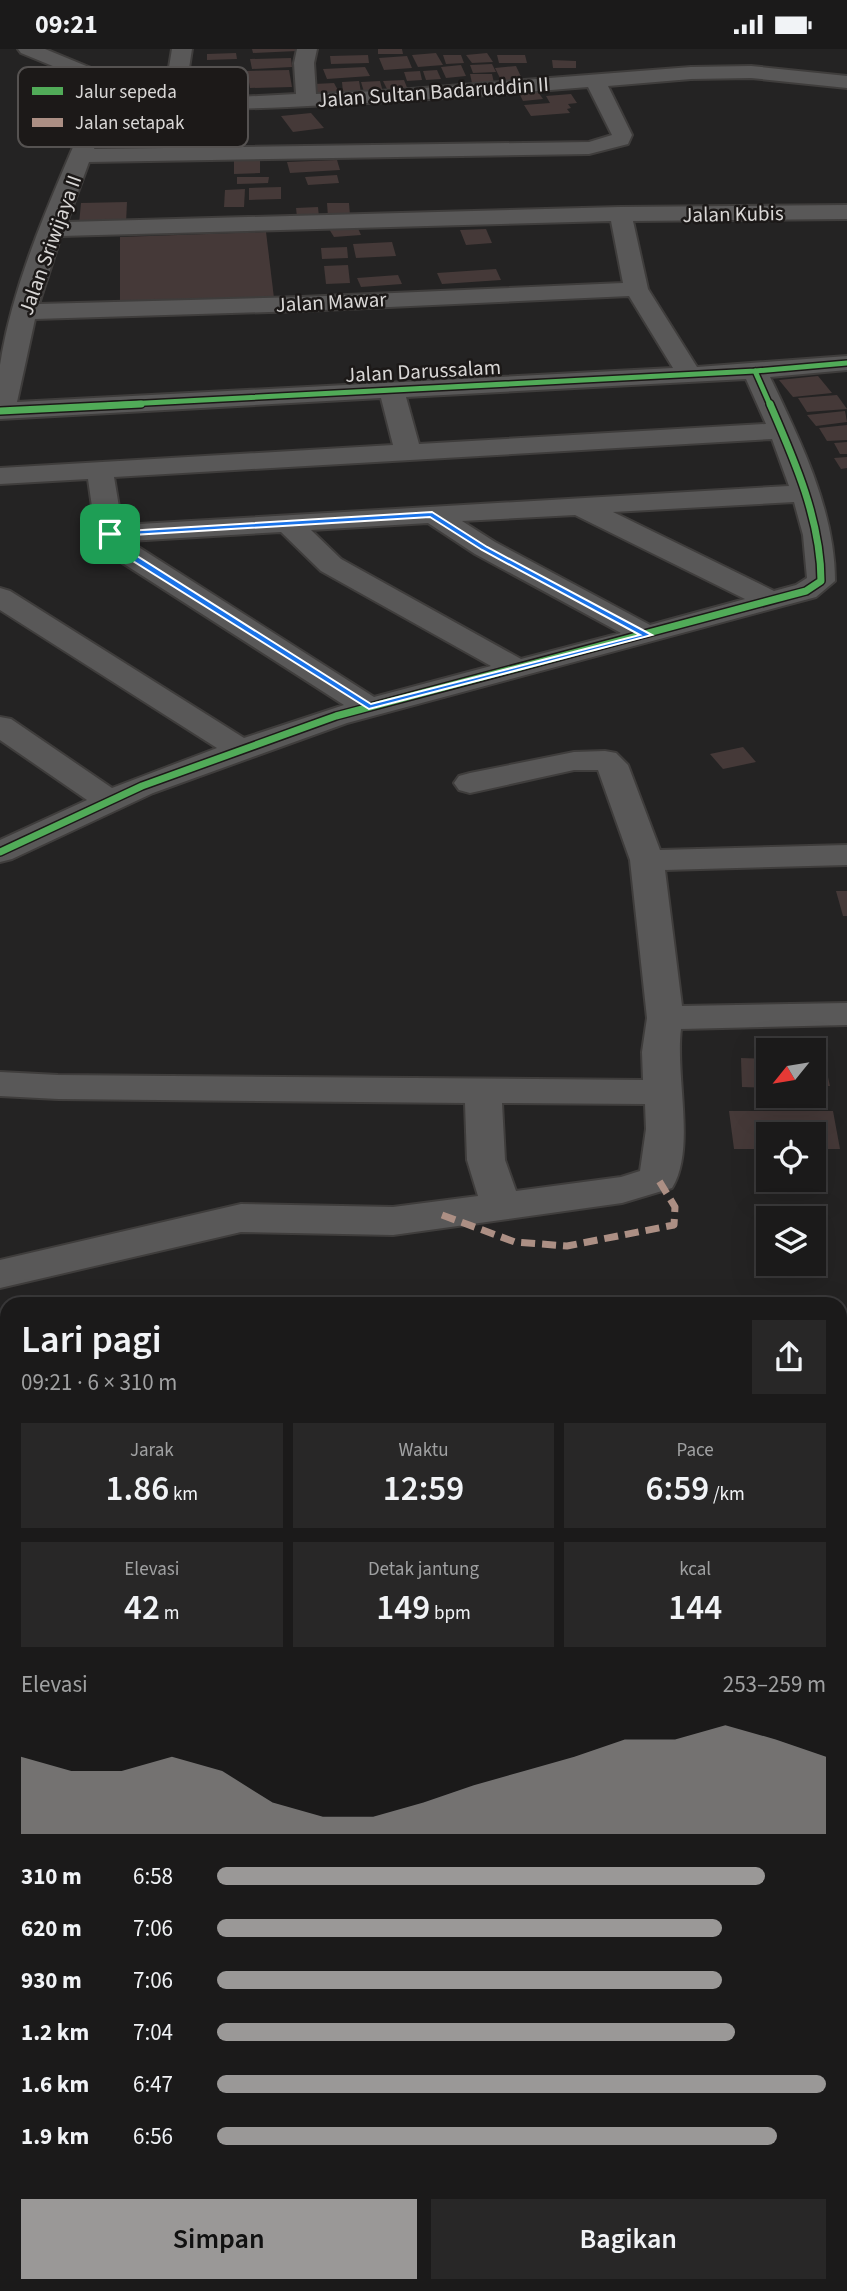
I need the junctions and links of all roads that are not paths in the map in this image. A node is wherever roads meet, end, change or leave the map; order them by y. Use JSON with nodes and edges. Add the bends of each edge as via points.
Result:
{"nodes":[{"id":1,"x":28,"y":49,"type":"edge"},
{"id":2,"x":182,"y":49,"type":"edge"},
{"id":3,"x":307,"y":49,"type":"edge"},
{"id":4,"x":71,"y":67,"type":"edge"},
{"id":5,"x":179,"y":67,"type":"edge"},
{"id":6,"x":595,"y":80,"type":"junction"},
{"id":7,"x":847,"y":82,"type":"edge"},
{"id":8,"x":306,"y":101,"type":"junction"},
{"id":9,"x":248,"y":103,"type":"edge"},
{"id":10,"x":86,"y":147,"type":"edge"},
{"id":11,"x":83,"y":156,"type":"junction"},
{"id":12,"x":847,"y":212,"type":"edge"},
{"id":13,"x":620,"y":214,"type":"junction"},
{"id":14,"x":54,"y":229,"type":"junction"},
{"id":15,"x":636,"y":289,"type":"junction"},
{"id":16,"x":24,"y":312,"type":"junction"},
{"id":17,"x":847,"y":363,"type":"edge"},
{"id":18,"x":755,"y":371,"type":"junction"},
{"id":19,"x":689,"y":374,"type":"junction"},
{"id":20,"x":392,"y":390,"type":"junction"},
{"id":21,"x":1,"y":411,"type":"edge"},
{"id":22,"x":782,"y":431,"type":"junction"},
{"id":23,"x":408,"y":452,"type":"junction"},
{"id":24,"x":100,"y":470,"type":"junction"},
{"id":25,"x":0,"y":476,"type":"edge"},
{"id":26,"x":803,"y":493,"type":"junction"},
{"id":27,"x":577,"y":505,"type":"junction"},
{"id":28,"x":432,"y":514,"type":"junction"},
{"id":29,"x":287,"y":523,"type":"junction"},
{"id":30,"x":110,"y":534,"type":"junction"},
{"id":31,"x":0,"y":597,"type":"edge"},
{"id":32,"x":771,"y":601,"type":"junction"},
{"id":33,"x":648,"y":635,"type":"junction"},
{"id":34,"x":517,"y":669,"type":"junction"},
{"id":35,"x":369,"y":707,"type":"junction"},
{"id":36,"x":0,"y":726,"type":"edge"},
{"id":37,"x":241,"y":750,"type":"junction"},
{"id":38,"x":470,"y":783,"type":"dead end"},
{"id":39,"x":110,"y":801,"type":"junction"},
{"id":40,"x":0,"y":852,"type":"edge"},
{"id":41,"x":847,"y":855,"type":"edge"},
{"id":42,"x":647,"y":860,"type":"junction"},
{"id":43,"x":847,"y":1014,"type":"edge"},
{"id":44,"x":665,"y":1018,"type":"junction"},
{"id":45,"x":0,"y":1084,"type":"edge"},
{"id":46,"x":482,"y":1090,"type":"junction"},
{"id":47,"x":662,"y":1092,"type":"junction"},
{"id":48,"x":502,"y":1208,"type":"junction"},
{"id":49,"x":0,"y":1274,"type":"edge"}],
"edges":[{"from":1,"to":4,"type":"street","name":"Jalan Sultan Badaruddin II"},
{"from":2,"to":5,"type":"street"},
{"from":3,"to":8,"type":"street"},
{"from":6,"to":7,"type":"street","name":"Jalan Sultan Badaruddin II","via":[[751,72]]},
{"from":6,"to":8,"type":"street","name":"Jalan Sultan Badaruddin II"},
{"from":6,"to":11,"type":"street","via":[[622,135],[613,144]]},
{"from":8,"to":9,"type":"street","name":"Jalan Sultan Badaruddin II"},
{"from":10,"to":11,"type":"street","name":"Jalan Sriwijaya II"},
{"from":11,"to":14,"type":"street","name":"Jalan Sriwijaya II"},
{"from":12,"to":13,"type":"street","name":"Jalan Kubis"},
{"from":13,"to":14,"type":"street","name":"Jalan Kubis"},
{"from":13,"to":15,"type":"street"},
{"from":14,"to":16,"type":"street","name":"Jalan Sriwijaya II"},
{"from":15,"to":16,"type":"street","name":"Jalan Mawar"},
{"from":15,"to":19,"type":"street"},
{"from":16,"to":21,"type":"street","name":"Jalan Sriwijaya II"},
{"from":17,"to":18,"type":"street","name":"Jalan Darussalam"},
{"from":18,"to":19,"type":"street","name":"Jalan Darussalam"},
{"from":18,"to":22,"type":"street"},
{"from":19,"to":20,"type":"street","name":"Jalan Darussalam"},
{"from":20,"to":21,"type":"street","name":"Jalan Darussalam"},
{"from":20,"to":23,"type":"street"},
{"from":22,"to":23,"type":"street"},
{"from":22,"to":26,"type":"street"},
{"from":23,"to":24,"type":"street"},
{"from":24,"to":25,"type":"street"},
{"from":24,"to":30,"type":"street"},
{"from":26,"to":27,"type":"street"},
{"from":26,"to":32,"type":"street","via":[[823,568],[821,581]]},
{"from":27,"to":28,"type":"street"},
{"from":27,"to":32,"type":"street"},
{"from":28,"to":29,"type":"street"},
{"from":28,"to":33,"type":"street","via":[[485,548]]},
{"from":29,"to":30,"type":"street"},
{"from":29,"to":34,"type":"street","via":[[331,565]]},
{"from":30,"to":35,"type":"street","via":[[120,549]]},
{"from":31,"to":37,"type":"street"},
{"from":32,"to":33,"type":"street"},
{"from":33,"to":34,"type":"street"},
{"from":34,"to":35,"type":"street"},
{"from":35,"to":37,"type":"street"},
{"from":36,"to":39,"type":"street"},
{"from":37,"to":39,"type":"street"},
{"from":38,"to":42,"type":"street","via":[[575,761],[605,760],[612,765]]},
{"from":39,"to":40,"type":"street"},
{"from":41,"to":42,"type":"street"},
{"from":42,"to":44,"type":"street"},
{"from":43,"to":44,"type":"street"},
{"from":44,"to":47,"type":"street","via":[[660,1052]]},
{"from":45,"to":46,"type":"street"},
{"from":46,"to":47,"type":"street"},
{"from":46,"to":48,"type":"street","via":[[486,1160]]},
{"from":47,"to":48,"type":"street","via":[[665,1129],[658,1179],[622,1190]]},
{"from":48,"to":49,"type":"street","via":[[393,1221],[241,1218]]}]}
